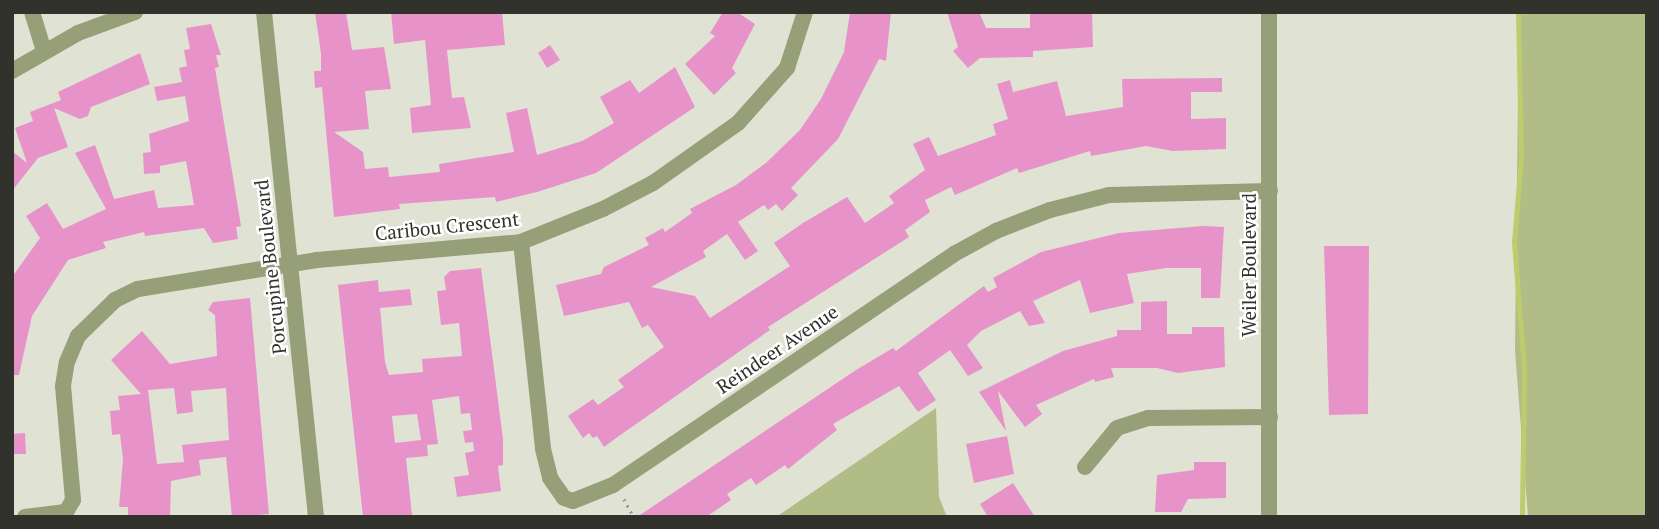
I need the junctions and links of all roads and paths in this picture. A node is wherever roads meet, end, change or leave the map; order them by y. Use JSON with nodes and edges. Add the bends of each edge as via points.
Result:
{"nodes":[{"id":1,"x":32,"y":12,"type":"edge"},
{"id":2,"x":135,"y":12,"type":"edge"},
{"id":3,"x":264,"y":12,"type":"edge"},
{"id":4,"x":805,"y":12,"type":"edge"},
{"id":5,"x":1269,"y":12,"type":"edge"},
{"id":6,"x":44,"y":51,"type":"junction"},
{"id":7,"x":12,"y":71,"type":"edge"},
{"id":8,"x":1270,"y":191,"type":"junction"},
{"id":9,"x":521,"y":242,"type":"junction"},
{"id":10,"x":292,"y":264,"type":"junction"},
{"id":11,"x":1270,"y":417,"type":"junction"},
{"id":12,"x":1085,"y":467,"type":"dead end"},
{"id":13,"x":614,"y":484,"type":"junction"},
{"id":14,"x":25,"y":517,"type":"edge"},
{"id":15,"x":316,"y":517,"type":"edge"},
{"id":16,"x":635,"y":517,"type":"edge"},
{"id":17,"x":1269,"y":517,"type":"edge"}],
"edges":[{"from":1,"to":6,"type":"street"},
{"from":2,"to":6,"type":"street"},
{"from":3,"to":10,"type":"street","name":"Porcupine Boulevard"},
{"from":4,"to":9,"type":"street","name":"Caribou Crescent","via":[[787,68],[738,123],[643,188]]},
{"from":5,"to":8,"type":"street","name":"Weiler Boulevard"},
{"from":6,"to":7,"type":"street"},
{"from":8,"to":11,"type":"street","name":"Weiler Boulevard"},
{"from":8,"to":13,"type":"street","name":"Reindeer Avenue","via":[[1109,195],[1074,202],[1009,226],[954,254]]},
{"from":9,"to":10,"type":"street","name":"Caribou Crescent"},
{"from":9,"to":13,"type":"street","name":"Reindeer Avenue","via":[[550,478],[564,498],[573,501]]},
{"from":10,"to":14,"type":"street","name":"Caribou Crescent","via":[[138,289],[95,314],[74,344],[63,386],[73,500],[66,512]]},
{"from":10,"to":15,"type":"street","name":"Porcupine Boulevard"},
{"from":11,"to":12,"type":"street","via":[[1148,418],[1117,428]]},
{"from":11,"to":17,"type":"street","name":"Weiler Boulevard"},
{"from":13,"to":16,"type":"path"}]}
